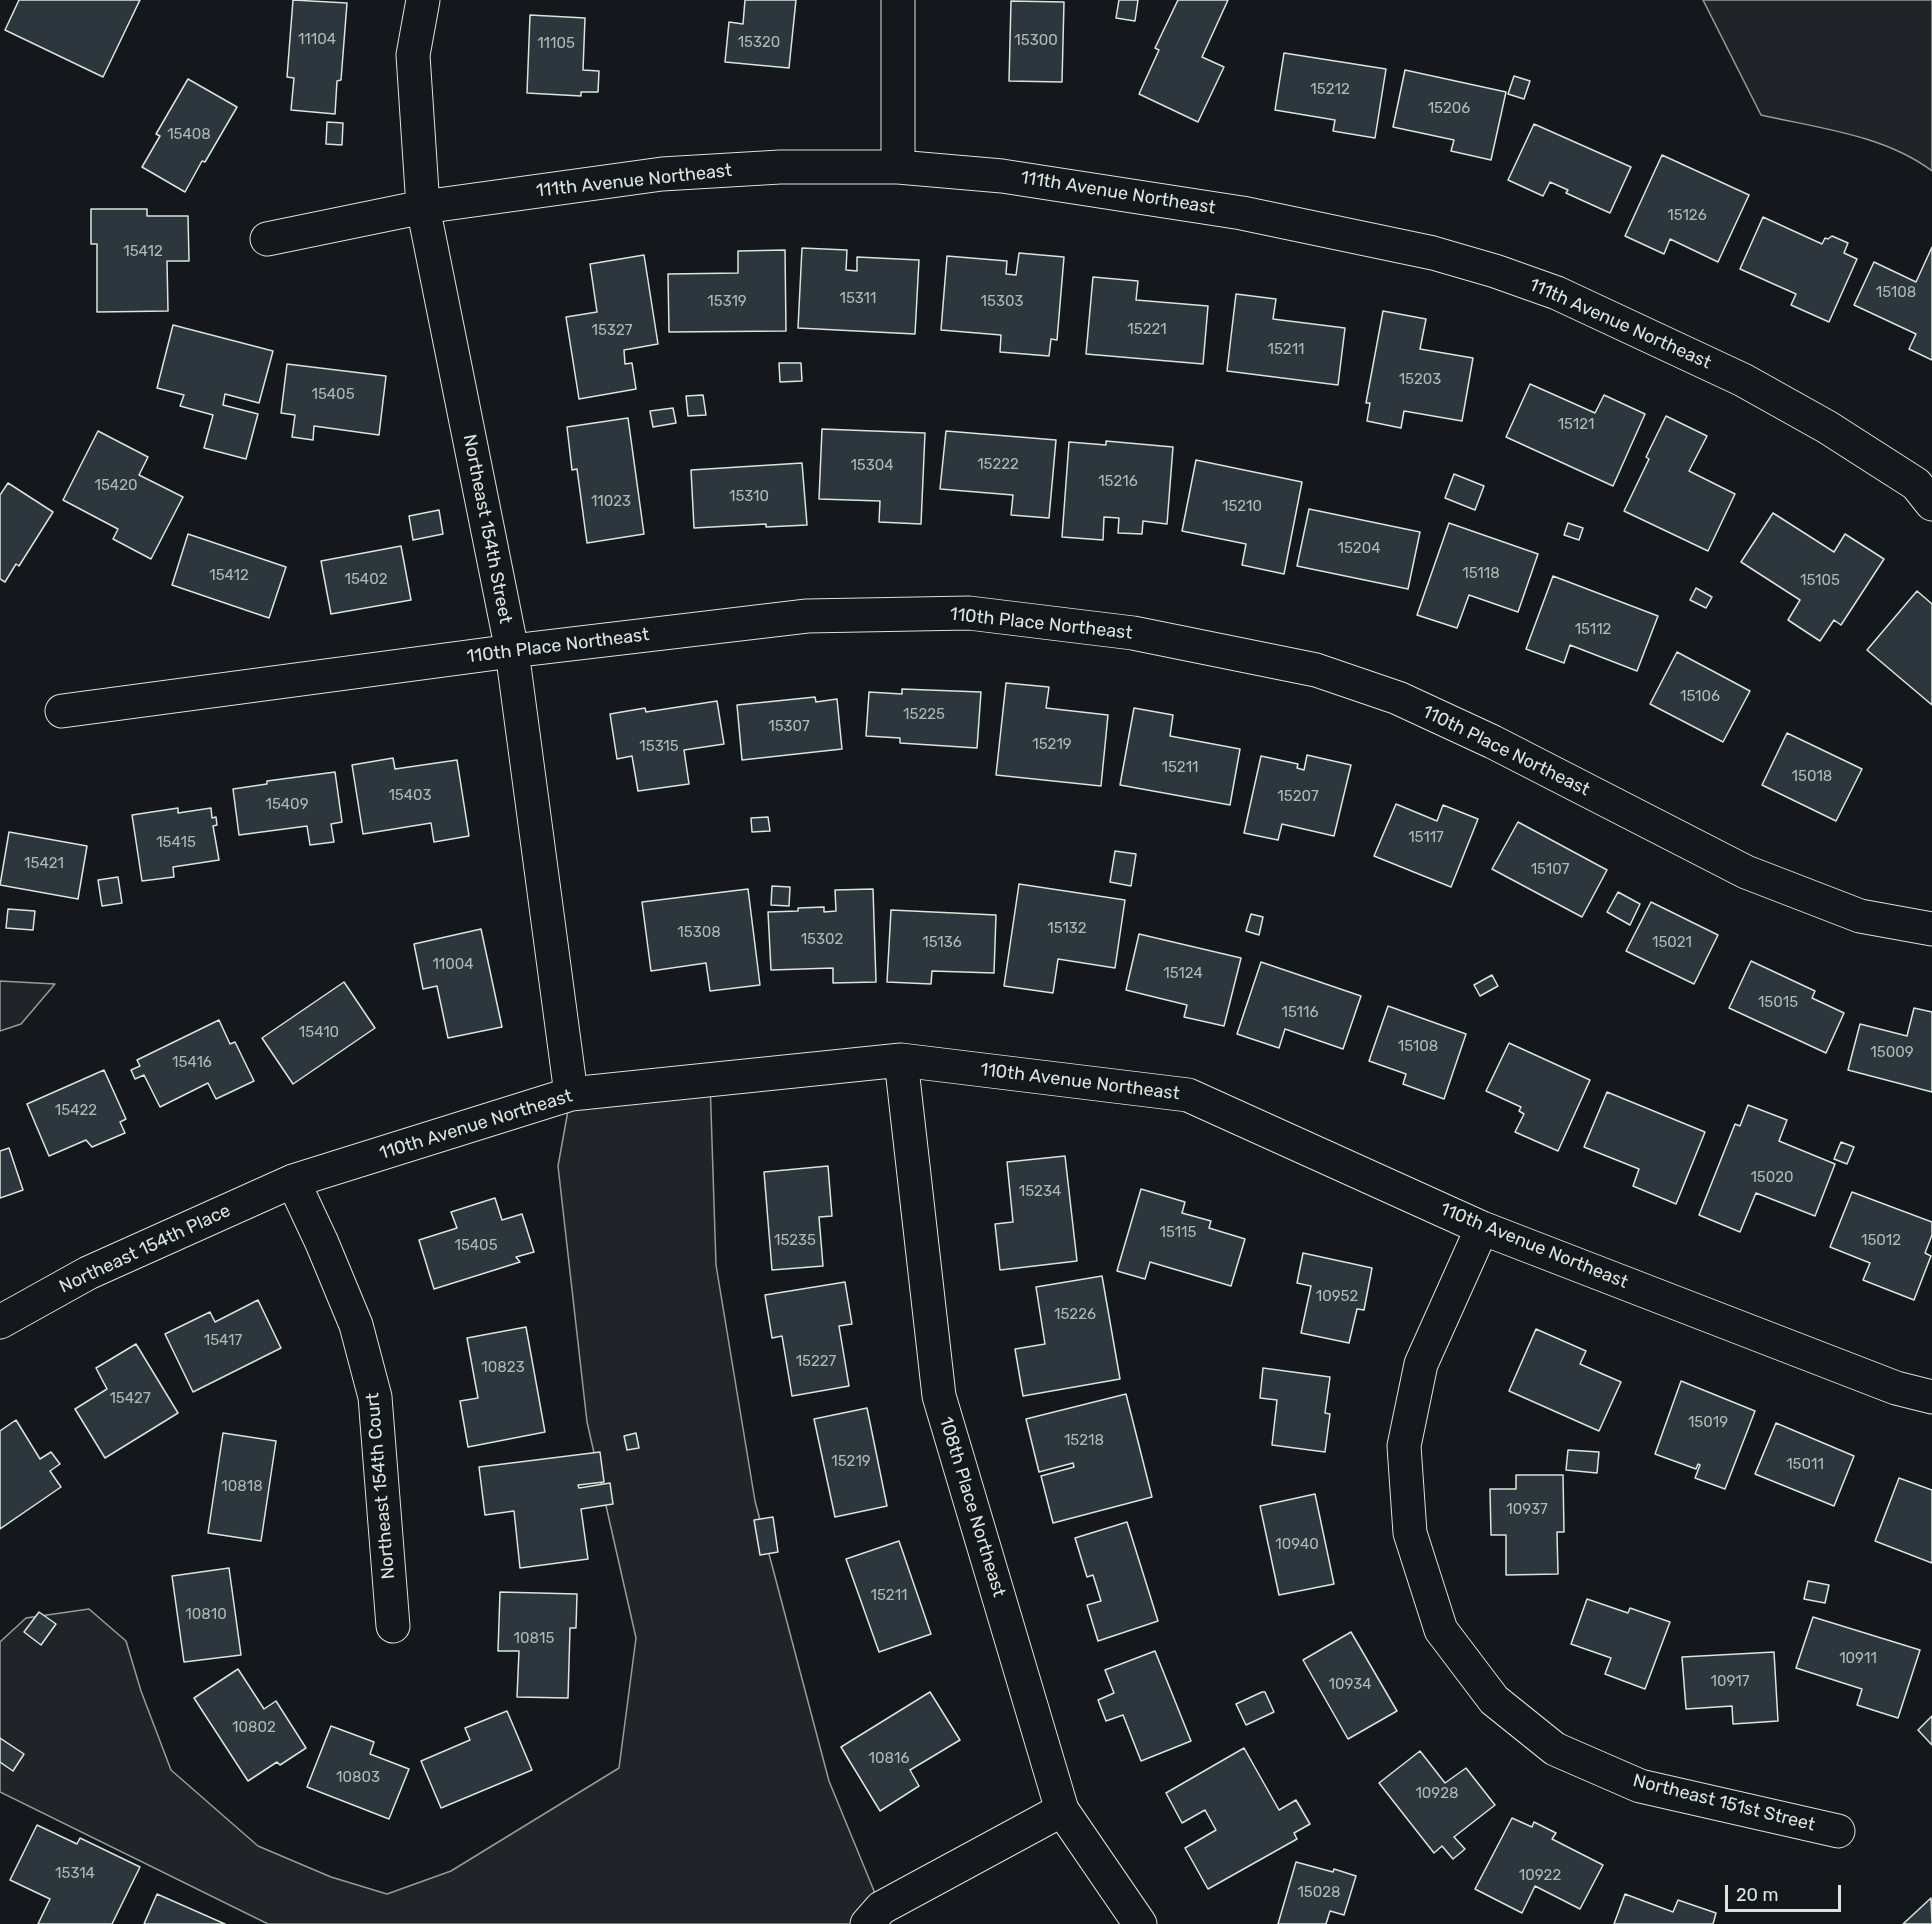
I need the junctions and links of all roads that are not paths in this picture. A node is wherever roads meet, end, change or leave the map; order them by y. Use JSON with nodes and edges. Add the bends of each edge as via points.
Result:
{"nodes":[{"id":1,"x":423,"y":0,"type":"edge"},
{"id":2,"x":898,"y":0,"type":"edge"},
{"id":3,"x":898,"y":167,"type":"junction"},
{"id":4,"x":423,"y":207,"type":"junction"},
{"id":5,"x":267,"y":239,"type":"dead end"},
{"id":6,"x":1924,"y":494,"type":"edge"},
{"id":7,"x":512,"y":651,"type":"junction"},
{"id":8,"x":62,"y":711,"type":"dead end"},
{"id":9,"x":1932,"y":929,"type":"edge"},
{"id":10,"x":901,"y":1060,"type":"junction"},
{"id":11,"x":570,"y":1094,"type":"junction"},
{"id":12,"x":292,"y":1181,"type":"junction"},
{"id":13,"x":1482,"y":1228,"type":"junction"},
{"id":14,"x":0,"y":1322,"type":"edge"},
{"id":15,"x":1932,"y":1397,"type":"edge"},
{"id":16,"x":393,"y":1626,"type":"dead end"},
{"id":17,"x":1062,"y":1810,"type":"junction"},
{"id":18,"x":1838,"y":1831,"type":"dead end"},
{"id":19,"x":867,"y":1924,"type":"edge"},
{"id":20,"x":1140,"y":1924,"type":"edge"}],
"edges":[{"from":1,"to":4,"type":"street","name":"Northeast 154th Street","via":[[413,55]]},
{"from":2,"to":3,"type":"street"},
{"from":3,"to":4,"type":"street","name":"111th Avenue Northeast","via":[[780,167],[662,174]]},
{"from":3,"to":6,"type":"street","name":"111th Avenue Northeast","via":[[1002,176],[1242,213],[1433,253],[1495,271],[1557,293],[1743,380],[1827,427]]},
{"from":4,"to":5,"type":"street","name":"111th Avenue Northeast"},
{"from":4,"to":7,"type":"street","name":"Northeast 154th Street"},
{"from":7,"to":8,"type":"street","name":"110th Place Northeast"},
{"from":7,"to":9,"type":"street","name":"110th Place Northeast","via":[[807,616],[969,613],[1133,633],[1317,670],[1398,698],[1746,872],[1860,916]]},
{"from":7,"to":11,"type":"street","name":"Northeast 154th Street"},
{"from":10,"to":11,"type":"street","name":"110th Avenue Northeast"},
{"from":10,"to":13,"type":"street","name":"110th Avenue Northeast","via":[[1188,1095]]},
{"from":10,"to":17,"type":"street","name":"108th Place Northeast","via":[[939,1396]]},
{"from":11,"to":12,"type":"street","name":"110th Avenue Northeast"},
{"from":12,"to":14,"type":"street","name":"Northeast 154th Place","via":[[88,1273]]},
{"from":12,"to":16,"type":"street","name":"Northeast 154th Court","via":[[356,1325],[375,1397]]},
{"from":13,"to":15,"type":"street","name":"110th Avenue Northeast","via":[[1896,1388]]},
{"from":13,"to":18,"type":"street","name":"Northeast 151st Street","via":[[1421,1364],[1404,1446],[1410,1533],[1441,1630],[1494,1700],[1555,1749],[1640,1786]]},
{"from":17,"to":19,"type":"street","via":[[882,1908]]},
{"from":17,"to":20,"type":"street","name":"108th Place Northeast"}]}
